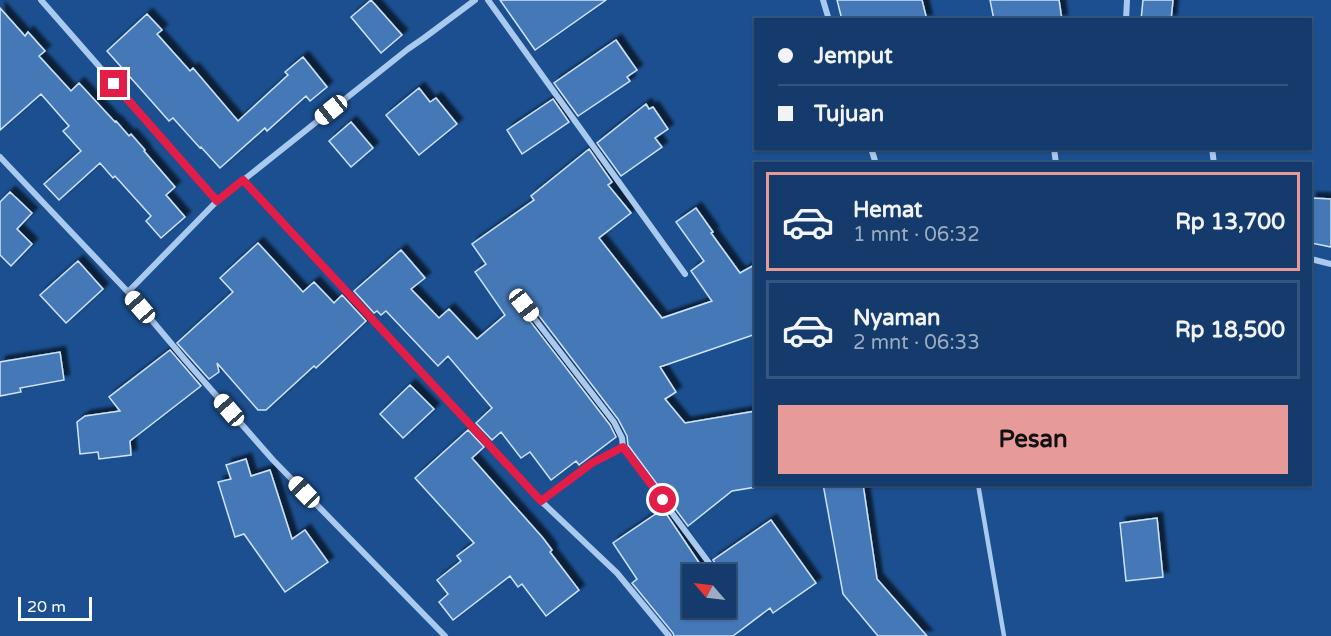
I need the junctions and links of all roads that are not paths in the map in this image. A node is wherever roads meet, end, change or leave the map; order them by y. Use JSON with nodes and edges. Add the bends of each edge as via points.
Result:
{"nodes":[{"id":1,"x":40,"y":0,"type":"edge"},
{"id":2,"x":475,"y":0,"type":"edge"},
{"id":3,"x":488,"y":0,"type":"edge"},
{"id":4,"x":823,"y":0,"type":"edge"},
{"id":5,"x":1127,"y":0,"type":"edge"},
{"id":6,"x":828,"y":18,"type":"edge"},
{"id":7,"x":1126,"y":18,"type":"edge"},
{"id":8,"x":0,"y":157,"type":"edge"},
{"id":9,"x":243,"y":180,"type":"junction"},
{"id":10,"x":217,"y":201,"type":"junction"},
{"id":11,"x":1312,"y":259,"type":"edge"},
{"id":12,"x":1331,"y":264,"type":"edge"},
{"id":13,"x":685,"y":274,"type":"dead end"},
{"id":14,"x":128,"y":292,"type":"junction"},
{"id":15,"x":524,"y":305,"type":"dead end"},
{"id":16,"x":623,"y":447,"type":"junction"},
{"id":17,"x":978,"y":486,"type":"edge"},
{"id":18,"x":541,"y":501,"type":"junction"},
{"id":19,"x":710,"y":564,"type":"edge"},
{"id":20,"x":445,"y":636,"type":"edge"},
{"id":21,"x":669,"y":636,"type":"edge"},
{"id":22,"x":1004,"y":636,"type":"edge"}],
"edges":[{"from":1,"to":10,"type":"street"},
{"from":2,"to":9,"type":"street","via":[[408,48]]},
{"from":3,"to":13,"type":"street"},
{"from":4,"to":6,"type":"street"},
{"from":5,"to":7,"type":"street"},
{"from":8,"to":14,"type":"street"},
{"from":9,"to":10,"type":"street"},
{"from":9,"to":18,"type":"street"},
{"from":10,"to":14,"type":"street"},
{"from":11,"to":12,"type":"street"},
{"from":14,"to":20,"type":"street","via":[[273,460]]},
{"from":15,"to":16,"type":"street","via":[[610,416]]},
{"from":16,"to":18,"type":"street","via":[[592,463]]},
{"from":16,"to":19,"type":"street"},
{"from":17,"to":22,"type":"lane"},
{"from":18,"to":21,"type":"street","via":[[617,573]]}]}
